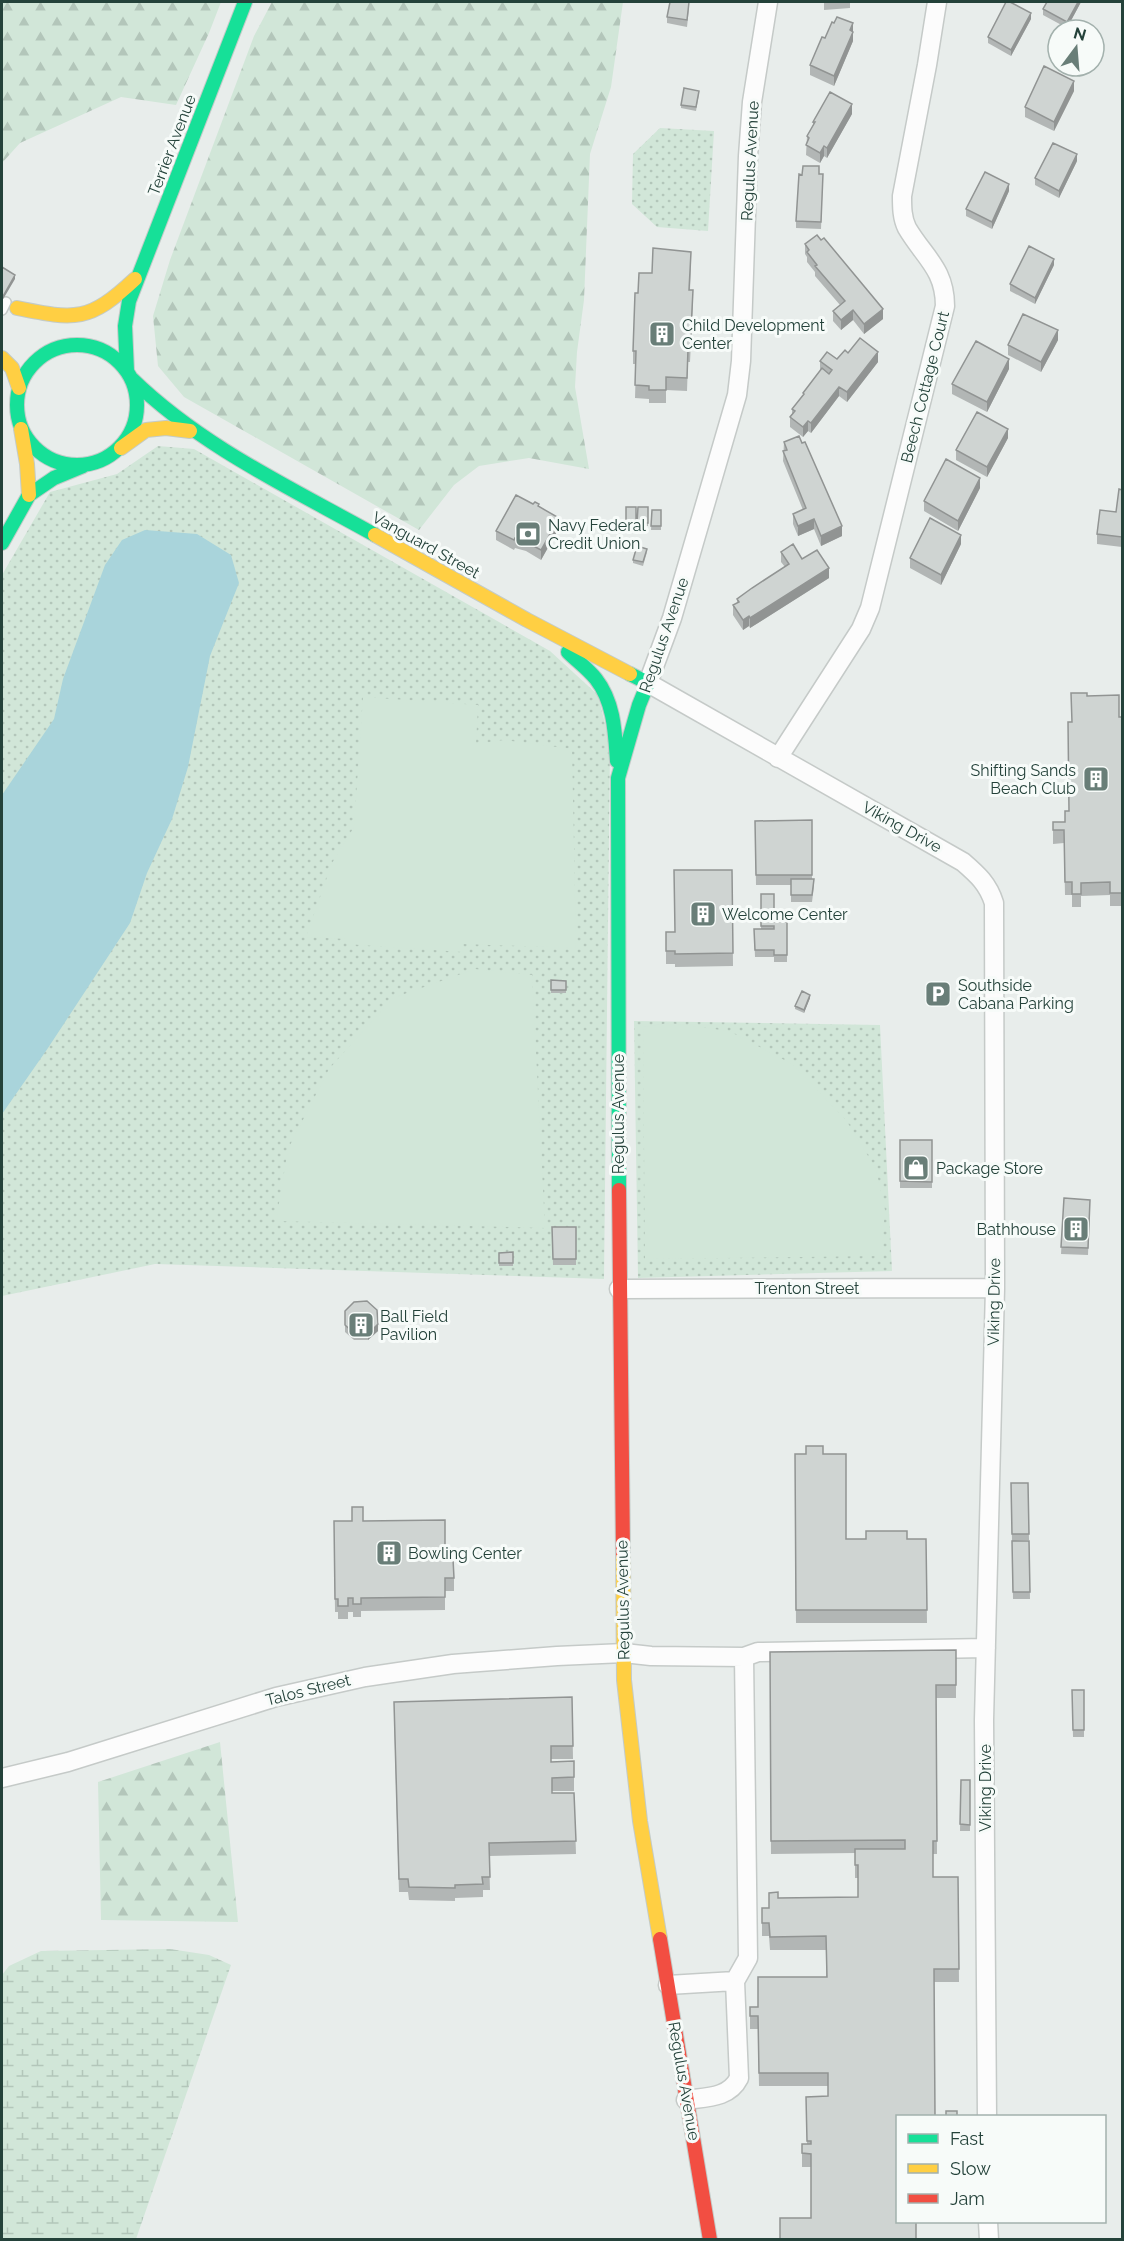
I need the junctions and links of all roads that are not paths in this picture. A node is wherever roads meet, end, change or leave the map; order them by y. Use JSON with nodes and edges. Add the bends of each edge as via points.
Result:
{"nodes":[{"id":1,"x":245,"y":2,"type":"edge"},
{"id":2,"x":768,"y":2,"type":"edge"},
{"id":3,"x":937,"y":2,"type":"edge"},
{"id":4,"x":140,"y":274,"type":"junction"},
{"id":5,"x":129,"y":301,"type":"junction"},
{"id":6,"x":6,"y":305,"type":"edge"},
{"id":7,"x":79,"y":345,"type":"junction"},
{"id":8,"x":2,"y":358,"type":"edge"},
{"id":9,"x":130,"y":375,"type":"junction"},
{"id":10,"x":19,"y":388,"type":"junction"},
{"id":11,"x":21,"y":428,"type":"junction"},
{"id":12,"x":190,"y":431,"type":"junction"},
{"id":13,"x":119,"y":450,"type":"junction"},
{"id":14,"x":85,"y":465,"type":"junction"},
{"id":15,"x":29,"y":495,"type":"junction"},
{"id":16,"x":2,"y":543,"type":"edge"},
{"id":17,"x":549,"y":632,"type":"junction"},
{"id":18,"x":648,"y":683,"type":"junction"},
{"id":19,"x":778,"y":758,"type":"junction"},
{"id":20,"x":618,"y":778,"type":"junction"},
{"id":21,"x":995,"y":1288,"type":"junction"},
{"id":22,"x":619,"y":1289,"type":"junction"},
{"id":23,"x":986,"y":1648,"type":"junction"},
{"id":24,"x":624,"y":1653,"type":"junction"},
{"id":25,"x":744,"y":1657,"type":"junction"},
{"id":26,"x":2,"y":1778,"type":"edge"},
{"id":27,"x":735,"y":1981,"type":"junction"},
{"id":28,"x":668,"y":1985,"type":"junction"},
{"id":29,"x":687,"y":2100,"type":"junction"},
{"id":30,"x":987,"y":2115,"type":"edge"},
{"id":31,"x":988,"y":2223,"type":"edge"},
{"id":32,"x":710,"y":2240,"type":"edge"},
{"id":33,"x":989,"y":2240,"type":"edge"}],
"edges":[{"from":1,"to":4,"type":"street","name":"Terrier Avenue"},
{"from":2,"to":18,"type":"street","name":"Regulus Avenue","via":[[752,102],[737,395],[672,618]]},
{"from":3,"to":19,"type":"street","name":"Beech Cottage Court","via":[[902,211],[907,227],[939,273],[945,306],[870,608],[861,629]]},
{"from":4,"to":5,"type":"street","name":"Terrier Avenue"},
{"from":4,"to":6,"type":"street","via":[[106,307],[84,316],[59,317]]},
{"from":5,"to":7,"type":"street","name":"Terrier Avenue","via":[[104,331]]},
{"from":5,"to":9,"type":"street","name":"Terrier Avenue","via":[[125,350]]},
{"from":6,"to":7,"type":"street"},
{"from":7,"to":9,"type":"street","via":[[101,350]]},
{"from":7,"to":10,"type":"street","via":[[55,349],[39,358]]},
{"from":8,"to":10,"type":"street","via":[[12,368]]},
{"from":9,"to":12,"type":"street","name":"Vanguard Street","via":[[149,398]]},
{"from":9,"to":13,"type":"street","via":[[137,397],[137,417]]},
{"from":10,"to":11,"type":"street","via":[[16,408]]},
{"from":11,"to":14,"type":"street","via":[[31,445],[46,458],[65,465]]},
{"from":11,"to":15,"type":"street"},
{"from":12,"to":13,"type":"street","name":"Vanguard Street","via":[[146,430]]},
{"from":12,"to":17,"type":"street","name":"Vanguard Street"},
{"from":13,"to":14,"type":"street"},
{"from":14,"to":15,"type":"street","via":[[54,478]]},
{"from":15,"to":16,"type":"street"},
{"from":17,"to":18,"type":"street","name":"Vanguard Street"},
{"from":17,"to":20,"type":"street","via":[[597,679],[607,696],[614,717]]},
{"from":18,"to":19,"type":"street","name":"Viking Drive"},
{"from":18,"to":20,"type":"street","name":"Regulus Avenue"},
{"from":19,"to":21,"type":"street","name":"Viking Drive","via":[[963,862],[990,889],[994,903]]},
{"from":20,"to":22,"type":"street","name":"Regulus Avenue"},
{"from":21,"to":22,"type":"street","name":"Trenton Street"},
{"from":21,"to":23,"type":"street","name":"Viking Drive"},
{"from":22,"to":24,"type":"street","name":"Regulus Avenue"},
{"from":23,"to":25,"type":"street","name":"Talos Street","via":[[758,1652]]},
{"from":23,"to":30,"type":"street","name":"Viking Drive"},
{"from":24,"to":25,"type":"street","name":"Talos Street"},
{"from":24,"to":26,"type":"street","name":"Talos Street","via":[[453,1664],[355,1678],[276,1697],[68,1762]]},
{"from":24,"to":28,"type":"street","name":"Regulus Avenue","via":[[633,1775]]},
{"from":25,"to":27,"type":"street","via":[[748,1958]]},
{"from":27,"to":28,"type":"street"},
{"from":27,"to":29,"type":"street","via":[[739,2078],[725,2094]]},
{"from":28,"to":29,"type":"street","name":"Regulus Avenue"},
{"from":29,"to":32,"type":"street","name":"Regulus Avenue"},
{"from":31,"to":33,"type":"street"}]}
